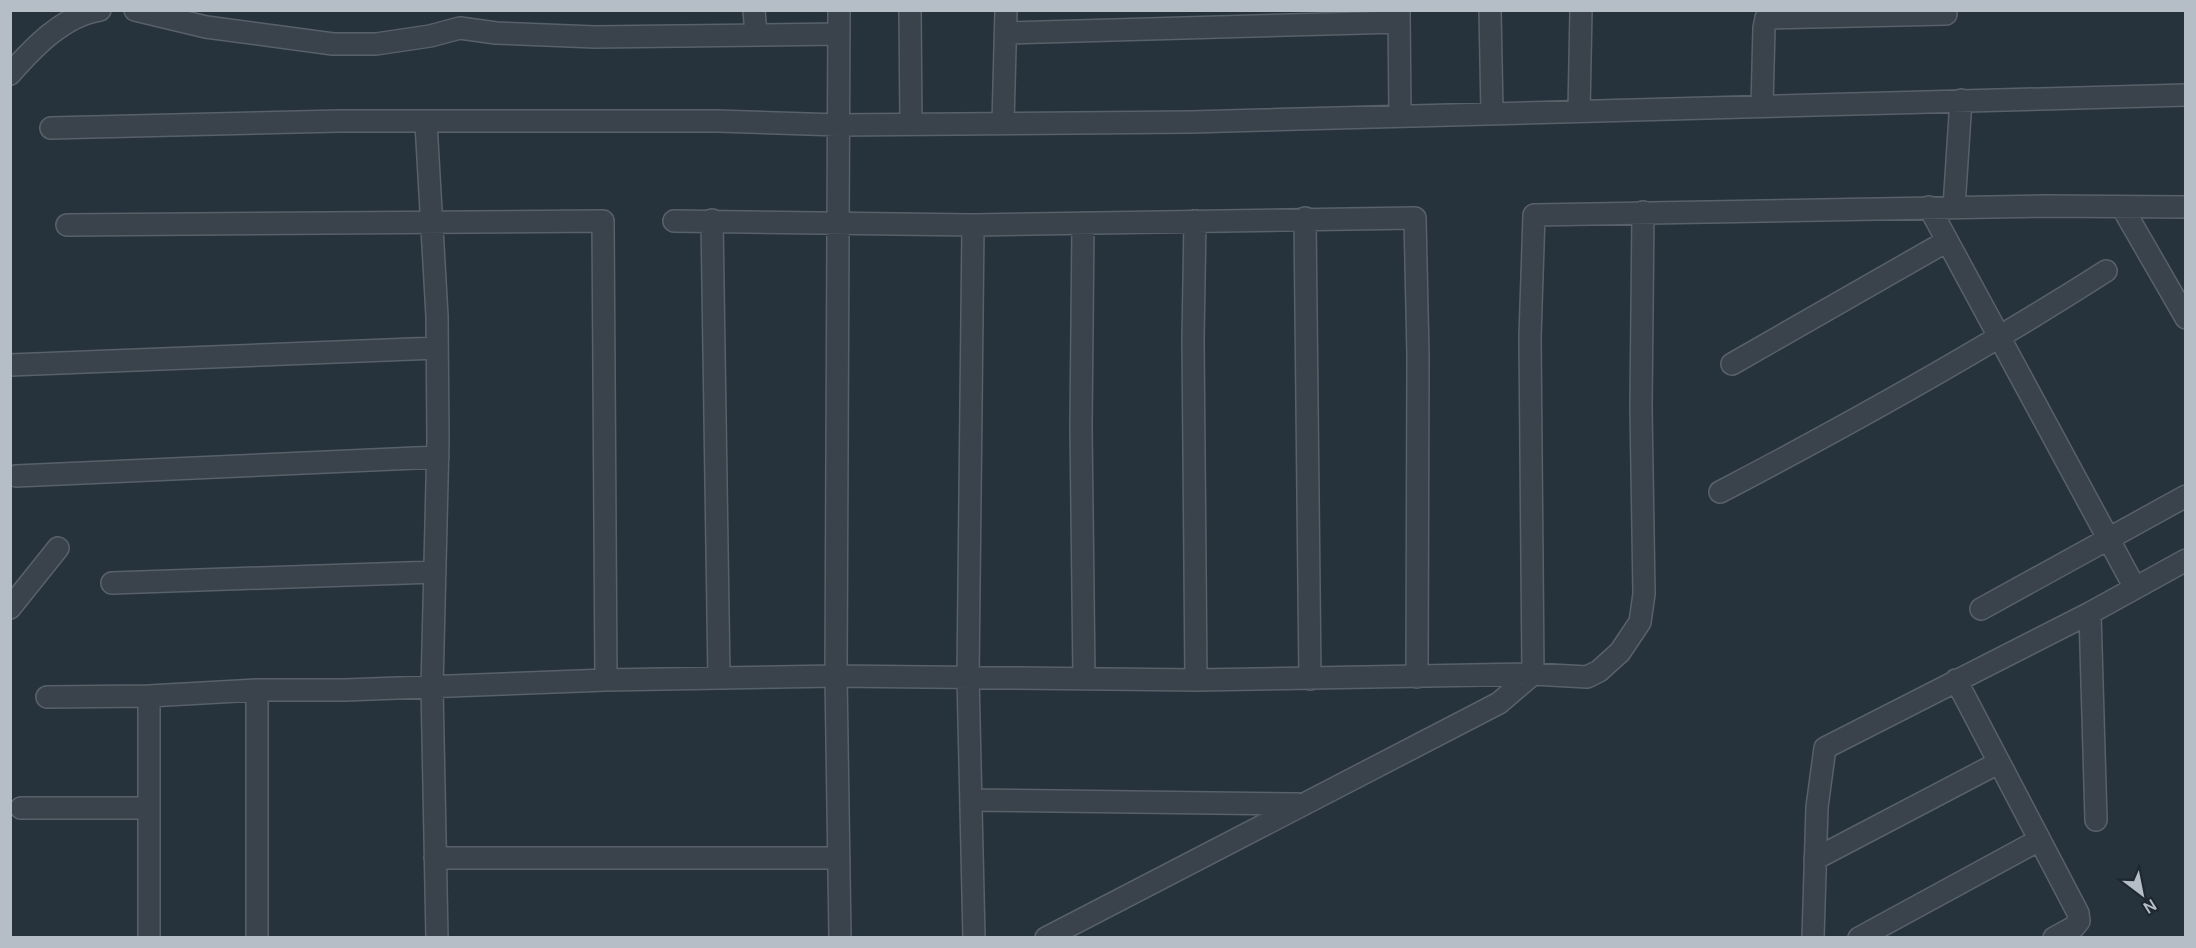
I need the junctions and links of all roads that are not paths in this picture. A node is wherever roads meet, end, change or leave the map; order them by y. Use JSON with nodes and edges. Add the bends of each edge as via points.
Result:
{"nodes":[{"id":1,"x":100,"y":10,"type":"edge"},
{"id":2,"x":135,"y":10,"type":"edge"},
{"id":3,"x":754,"y":10,"type":"edge"},
{"id":4,"x":839,"y":10,"type":"edge"},
{"id":5,"x":910,"y":10,"type":"edge"},
{"id":6,"x":1006,"y":10,"type":"edge"},
{"id":7,"x":1490,"y":10,"type":"edge"},
{"id":8,"x":1581,"y":10,"type":"edge"},
{"id":9,"x":1769,"y":14,"type":"edge"},
{"id":10,"x":1946,"y":15,"type":"dead end"},
{"id":11,"x":1399,"y":16,"type":"edge"},
{"id":12,"x":1006,"y":33,"type":"junction"},
{"id":13,"x":839,"y":34,"type":"junction"},
{"id":14,"x":756,"y":35,"type":"junction"},
{"id":15,"x":10,"y":74,"type":"edge"},
{"id":16,"x":2186,"y":95,"type":"edge"},
{"id":17,"x":1961,"y":100,"type":"junction"},
{"id":18,"x":1762,"y":106,"type":"junction"},
{"id":19,"x":1579,"y":111,"type":"junction"},
{"id":20,"x":1492,"y":113,"type":"junction"},
{"id":21,"x":1400,"y":116,"type":"junction"},
{"id":22,"x":426,"y":123,"type":"junction"},
{"id":23,"x":1003,"y":123,"type":"junction"},
{"id":24,"x":911,"y":124,"type":"junction"},
{"id":25,"x":839,"y":125,"type":"junction"},
{"id":26,"x":51,"y":128,"type":"dead end"},
{"id":27,"x":1929,"y":207,"type":"junction"},
{"id":28,"x":1954,"y":207,"type":"junction"},
{"id":29,"x":2122,"y":207,"type":"junction"},
{"id":30,"x":2186,"y":207,"type":"edge"},
{"id":31,"x":1643,"y":212,"type":"junction"},
{"id":32,"x":1305,"y":218,"type":"junction"},
{"id":33,"x":712,"y":220,"type":"junction"},
{"id":34,"x":674,"y":221,"type":"dead end"},
{"id":35,"x":1195,"y":221,"type":"junction"},
{"id":36,"x":430,"y":223,"type":"junction"},
{"id":37,"x":838,"y":223,"type":"junction"},
{"id":38,"x":1083,"y":223,"type":"junction"},
{"id":39,"x":68,"y":225,"type":"dead end"},
{"id":40,"x":973,"y":225,"type":"junction"},
{"id":41,"x":1947,"y":241,"type":"junction"},
{"id":42,"x":2106,"y":271,"type":"dead end"},
{"id":43,"x":2186,"y":318,"type":"edge"},
{"id":44,"x":2000,"y":339,"type":"junction"},
{"id":45,"x":437,"y":348,"type":"junction"},
{"id":46,"x":1732,"y":364,"type":"dead end"},
{"id":47,"x":10,"y":365,"type":"edge"},
{"id":48,"x":438,"y":457,"type":"junction"},
{"id":49,"x":15,"y":476,"type":"dead end"},
{"id":50,"x":1719,"y":492,"type":"dead end"},
{"id":51,"x":2186,"y":496,"type":"edge"},
{"id":52,"x":2108,"y":540,"type":"junction"},
{"id":53,"x":58,"y":548,"type":"dead end"},
{"id":54,"x":2186,"y":560,"type":"edge"},
{"id":55,"x":435,"y":572,"type":"junction"},
{"id":56,"x":112,"y":583,"type":"dead end"},
{"id":57,"x":2135,"y":588,"type":"junction"},
{"id":58,"x":10,"y":608,"type":"edge"},
{"id":59,"x":1981,"y":609,"type":"dead end"},
{"id":60,"x":2090,"y":613,"type":"junction"},
{"id":61,"x":1533,"y":674,"type":"junction"},
{"id":62,"x":836,"y":676,"type":"junction"},
{"id":63,"x":968,"y":677,"type":"junction"},
{"id":64,"x":1417,"y":677,"type":"junction"},
{"id":65,"x":719,"y":678,"type":"junction"},
{"id":66,"x":1084,"y":678,"type":"junction"},
{"id":67,"x":1310,"y":679,"type":"junction"},
{"id":68,"x":606,"y":680,"type":"junction"},
{"id":69,"x":1196,"y":680,"type":"junction"},
{"id":70,"x":1956,"y":680,"type":"junction"},
{"id":71,"x":432,"y":687,"type":"junction"},
{"id":72,"x":256,"y":690,"type":"junction"},
{"id":73,"x":47,"y":696,"type":"dead end"},
{"id":74,"x":149,"y":696,"type":"junction"},
{"id":75,"x":1998,"y":763,"type":"junction"},
{"id":76,"x":971,"y":800,"type":"junction"},
{"id":77,"x":1301,"y":804,"type":"junction"},
{"id":78,"x":21,"y":808,"type":"dead end"},
{"id":79,"x":148,"y":808,"type":"junction"},
{"id":80,"x":2096,"y":820,"type":"dead end"},
{"id":81,"x":2039,"y":840,"type":"junction"},
{"id":82,"x":435,"y":858,"type":"junction"},
{"id":83,"x":839,"y":858,"type":"junction"},
{"id":84,"x":1815,"y":860,"type":"junction"},
{"id":85,"x":149,"y":938,"type":"edge"},
{"id":86,"x":257,"y":938,"type":"edge"},
{"id":87,"x":437,"y":938,"type":"edge"},
{"id":88,"x":840,"y":938,"type":"edge"},
{"id":89,"x":974,"y":938,"type":"edge"},
{"id":90,"x":1046,"y":938,"type":"edge"},
{"id":91,"x":1813,"y":938,"type":"edge"},
{"id":92,"x":1859,"y":938,"type":"edge"},
{"id":93,"x":2054,"y":938,"type":"edge"}],
"edges":[{"from":1,"to":15,"type":"street","via":[[69,20]]},
{"from":2,"to":14,"type":"street","via":[[206,27],[333,44],[376,44],[460,28],[595,37]]},
{"from":3,"to":14,"type":"street"},
{"from":4,"to":13,"type":"street"},
{"from":5,"to":24,"type":"street"},
{"from":6,"to":12,"type":"street"},
{"from":7,"to":20,"type":"street"},
{"from":8,"to":19,"type":"street"},
{"from":9,"to":10,"type":"street"},
{"from":9,"to":18,"type":"street"},
{"from":11,"to":12,"type":"street"},
{"from":11,"to":21,"type":"street"},
{"from":12,"to":23,"type":"street"},
{"from":13,"to":14,"type":"street"},
{"from":13,"to":25,"type":"street"},
{"from":16,"to":17,"type":"street"},
{"from":17,"to":18,"type":"street"},
{"from":17,"to":28,"type":"street"},
{"from":18,"to":19,"type":"street"},
{"from":19,"to":20,"type":"street"},
{"from":20,"to":21,"type":"street"},
{"from":21,"to":23,"type":"street"},
{"from":22,"to":25,"type":"street","via":[[717,121]]},
{"from":22,"to":26,"type":"street","via":[[340,121]]},
{"from":22,"to":36,"type":"street"},
{"from":23,"to":24,"type":"street"},
{"from":24,"to":25,"type":"street"},
{"from":25,"to":37,"type":"street"},
{"from":27,"to":28,"type":"street"},
{"from":27,"to":31,"type":"street"},
{"from":27,"to":41,"type":"street"},
{"from":28,"to":29,"type":"street"},
{"from":29,"to":30,"type":"street"},
{"from":29,"to":43,"type":"street"},
{"from":31,"to":61,"type":"street","via":[[1644,594],[1640,622],[1620,652],[1587,677]]},
{"from":31,"to":61,"type":"street","via":[[1534,215],[1530,337]]},
{"from":32,"to":35,"type":"street"},
{"from":32,"to":64,"type":"street","via":[[1415,218]]},
{"from":32,"to":67,"type":"street"},
{"from":33,"to":34,"type":"street"},
{"from":33,"to":37,"type":"street"},
{"from":33,"to":65,"type":"street"},
{"from":35,"to":38,"type":"street"},
{"from":35,"to":69,"type":"street"},
{"from":36,"to":39,"type":"street"},
{"from":36,"to":45,"type":"street"},
{"from":36,"to":68,"type":"street","via":[[603,221]]},
{"from":37,"to":40,"type":"street"},
{"from":37,"to":62,"type":"street"},
{"from":38,"to":40,"type":"street"},
{"from":38,"to":66,"type":"street"},
{"from":40,"to":63,"type":"street"},
{"from":41,"to":44,"type":"street"},
{"from":41,"to":46,"type":"street"},
{"from":42,"to":44,"type":"street"},
{"from":44,"to":50,"type":"street","via":[[1867,415]]},
{"from":44,"to":52,"type":"street"},
{"from":45,"to":47,"type":"street"},
{"from":45,"to":48,"type":"street"},
{"from":48,"to":49,"type":"street"},
{"from":48,"to":55,"type":"street"},
{"from":51,"to":52,"type":"street"},
{"from":52,"to":57,"type":"street"},
{"from":52,"to":59,"type":"street"},
{"from":53,"to":58,"type":"street"},
{"from":54,"to":57,"type":"street"},
{"from":55,"to":56,"type":"street"},
{"from":55,"to":71,"type":"street"},
{"from":57,"to":60,"type":"street"},
{"from":60,"to":70,"type":"street"},
{"from":60,"to":80,"type":"street"},
{"from":61,"to":64,"type":"street"},
{"from":61,"to":77,"type":"street","via":[[1499,703]]},
{"from":62,"to":63,"type":"street"},
{"from":62,"to":65,"type":"street"},
{"from":62,"to":83,"type":"street"},
{"from":63,"to":66,"type":"street"},
{"from":63,"to":76,"type":"street"},
{"from":64,"to":67,"type":"street"},
{"from":65,"to":68,"type":"street"},
{"from":66,"to":69,"type":"street"},
{"from":67,"to":69,"type":"street"},
{"from":68,"to":71,"type":"street"},
{"from":70,"to":75,"type":"street"},
{"from":70,"to":84,"type":"street","via":[[1825,748]]},
{"from":71,"to":72,"type":"street"},
{"from":71,"to":82,"type":"street"},
{"from":72,"to":74,"type":"street"},
{"from":72,"to":86,"type":"street"},
{"from":73,"to":74,"type":"street"},
{"from":74,"to":79,"type":"street"},
{"from":75,"to":81,"type":"street"},
{"from":75,"to":84,"type":"street"},
{"from":76,"to":77,"type":"street"},
{"from":76,"to":89,"type":"street"},
{"from":77,"to":90,"type":"street"},
{"from":78,"to":79,"type":"street"},
{"from":79,"to":85,"type":"street"},
{"from":81,"to":92,"type":"street"},
{"from":81,"to":93,"type":"street","via":[[2078,913],[2079,921],[2074,927]]},
{"from":82,"to":83,"type":"street"},
{"from":82,"to":87,"type":"street"},
{"from":83,"to":88,"type":"street"},
{"from":84,"to":91,"type":"street"}]}
